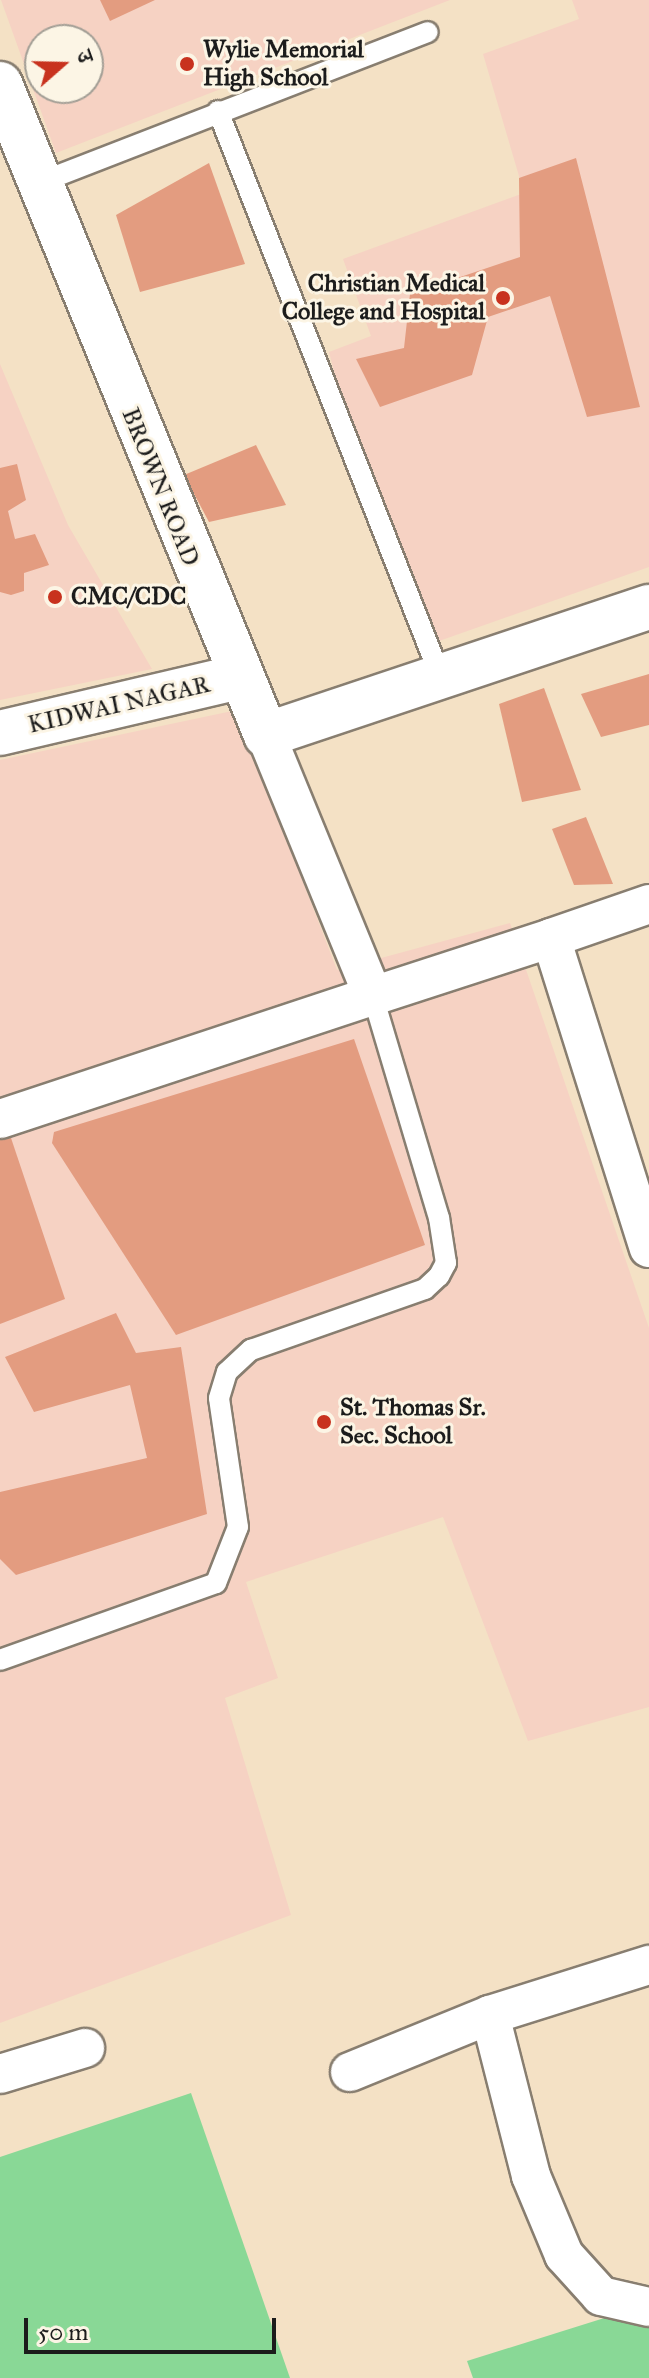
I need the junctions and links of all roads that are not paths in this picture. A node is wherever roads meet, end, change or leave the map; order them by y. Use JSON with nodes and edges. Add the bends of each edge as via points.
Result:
{"nodes":[{"id":1,"x":427,"y":32,"type":"dead end"},
{"id":2,"x":0,"y":84,"type":"edge"},
{"id":3,"x":218,"y":111,"type":"junction"},
{"id":4,"x":36,"y":184,"type":"junction"},
{"id":5,"x":649,"y":607,"type":"edge"},
{"id":6,"x":238,"y":677,"type":"junction"},
{"id":7,"x":441,"y":678,"type":"junction"},
{"id":8,"x":0,"y":733,"type":"edge"},
{"id":9,"x":266,"y":735,"type":"junction"},
{"id":10,"x":649,"y":904,"type":"edge"},
{"id":11,"x":551,"y":938,"type":"junction"},
{"id":12,"x":373,"y":996,"type":"junction"},
{"id":13,"x":0,"y":1119,"type":"edge"},
{"id":14,"x":649,"y":1248,"type":"edge"},
{"id":15,"x":0,"y":1660,"type":"edge"},
{"id":16,"x":649,"y":1965,"type":"edge"},
{"id":17,"x":490,"y":2015,"type":"junction"},
{"id":18,"x":85,"y":2048,"type":"dead end"},
{"id":19,"x":350,"y":2072,"type":"dead end"},
{"id":20,"x":0,"y":2074,"type":"edge"},
{"id":21,"x":649,"y":2307,"type":"edge"}],
"edges":[{"from":1,"to":3,"type":"lane"},
{"from":2,"to":4,"type":"street","name":"BROWN ROAD"},
{"from":3,"to":4,"type":"lane"},
{"from":3,"to":7,"type":"lane"},
{"from":4,"to":6,"type":"street","name":"BROWN ROAD"},
{"from":5,"to":7,"type":"street"},
{"from":6,"to":8,"type":"street","name":"KIDWAI NAGAR"},
{"from":6,"to":9,"type":"street","name":"BROWN ROAD"},
{"from":7,"to":9,"type":"street"},
{"from":9,"to":12,"type":"street"},
{"from":10,"to":11,"type":"street"},
{"from":11,"to":12,"type":"street"},
{"from":11,"to":14,"type":"street"},
{"from":12,"to":13,"type":"street"},
{"from":12,"to":15,"type":"lane","via":[[439,1218],[446,1263],[439,1276],[425,1289],[251,1350],[227,1372],[219,1398],[238,1527],[216,1583]]},
{"from":16,"to":17,"type":"street"},
{"from":17,"to":19,"type":"street"},
{"from":17,"to":21,"type":"street","via":[[531,2176],[564,2255],[601,2296]]},
{"from":18,"to":20,"type":"street"}]}
